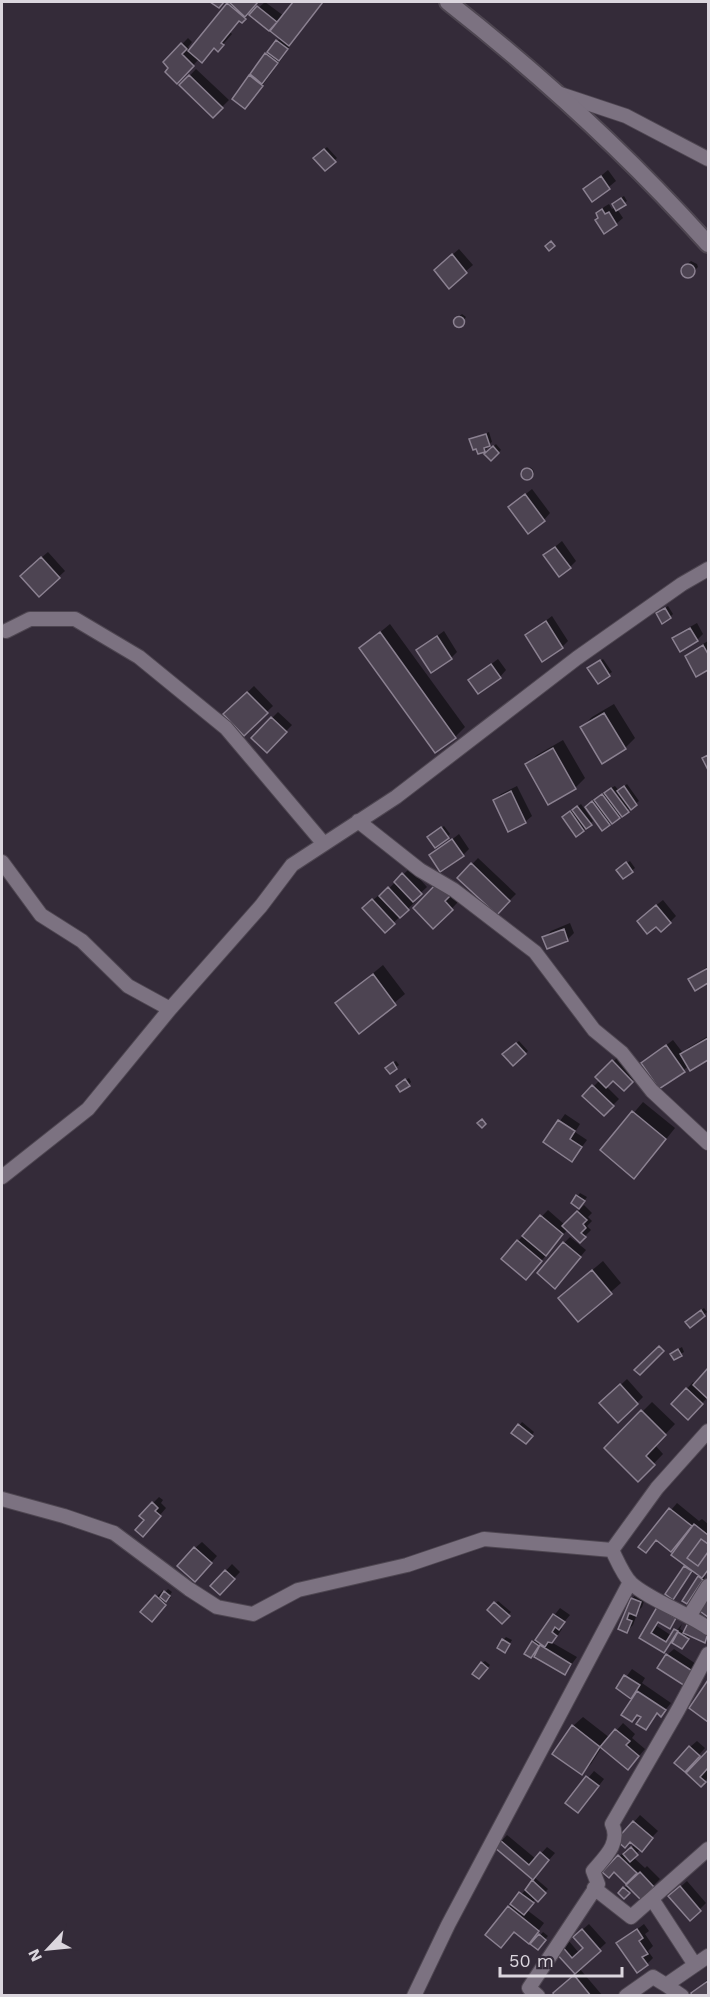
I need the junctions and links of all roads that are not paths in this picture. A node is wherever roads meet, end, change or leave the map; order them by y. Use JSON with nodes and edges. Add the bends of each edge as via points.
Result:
{"nodes":[{"id":1,"x":448,"y":2,"type":"edge"},
{"id":2,"x":555,"y":92,"type":"junction"},
{"id":3,"x":708,"y":159,"type":"edge"},
{"id":4,"x":708,"y":244,"type":"edge"},
{"id":5,"x":708,"y":569,"type":"edge"},
{"id":6,"x":6,"y":631,"type":"dead end"},
{"id":7,"x":358,"y":821,"type":"junction"},
{"id":8,"x":324,"y":844,"type":"junction"},
{"id":9,"x":2,"y":862,"type":"edge"},
{"id":10,"x":170,"y":1010,"type":"junction"},
{"id":11,"x":708,"y":1143,"type":"edge"},
{"id":12,"x":2,"y":1177,"type":"edge"},
{"id":13,"x":708,"y":1431,"type":"edge"},
{"id":14,"x":2,"y":1499,"type":"edge"},
{"id":15,"x":612,"y":1550,"type":"junction"},
{"id":16,"x":630,"y":1582,"type":"junction"},
{"id":17,"x":708,"y":1587,"type":"edge"},
{"id":18,"x":690,"y":1615,"type":"junction"},
{"id":19,"x":708,"y":1628,"type":"edge"},
{"id":20,"x":708,"y":1654,"type":"edge"},
{"id":21,"x":708,"y":1850,"type":"edge"},
{"id":22,"x":594,"y":1888,"type":"junction"},
{"id":23,"x":652,"y":1899,"type":"junction"},
{"id":24,"x":708,"y":1956,"type":"edge"},
{"id":25,"x":695,"y":1965,"type":"junction"},
{"id":26,"x":666,"y":1986,"type":"junction"},
{"id":27,"x":414,"y":1995,"type":"edge"},
{"id":28,"x":538,"y":1995,"type":"edge"},
{"id":29,"x":626,"y":1995,"type":"edge"},
{"id":30,"x":682,"y":1995,"type":"edge"}],
"edges":[{"from":1,"to":2,"type":"street"},
{"from":2,"to":3,"type":"street","via":[[626,116]]},
{"from":2,"to":4,"type":"street","via":[[666,197]]},
{"from":5,"to":7,"type":"street","via":[[577,658],[396,797]]},
{"from":6,"to":8,"type":"street","via":[[30,619],[75,619],[140,657],[226,728]]},
{"from":7,"to":8,"type":"street"},
{"from":7,"to":11,"type":"street","via":[[535,952],[594,1030],[622,1053],[652,1092]]},
{"from":8,"to":10,"type":"street","via":[[292,865]]},
{"from":9,"to":10,"type":"street","via":[[41,915],[82,941],[128,986]]},
{"from":10,"to":12,"type":"street","via":[[88,1109]]},
{"from":13,"to":15,"type":"street","via":[[657,1488]]},
{"from":14,"to":15,"type":"street","via":[[114,1533],[217,1607],[253,1614],[298,1590],[407,1565],[484,1539]]},
{"from":15,"to":16,"type":"street"},
{"from":16,"to":18,"type":"street"},
{"from":16,"to":27,"type":"street"},
{"from":17,"to":18,"type":"street"},
{"from":18,"to":19,"type":"street"},
{"from":20,"to":22,"type":"street","via":[[612,1824],[616,1832],[611,1850],[593,1871],[598,1884]]},
{"from":21,"to":23,"type":"street"},
{"from":22,"to":23,"type":"street","via":[[631,1917]]},
{"from":22,"to":28,"type":"street","via":[[528,1988]]},
{"from":23,"to":25,"type":"street"},
{"from":24,"to":25,"type":"street"},
{"from":25,"to":26,"type":"street"},
{"from":26,"to":29,"type":"street","via":[[653,1977]]},
{"from":26,"to":30,"type":"street"}]}
